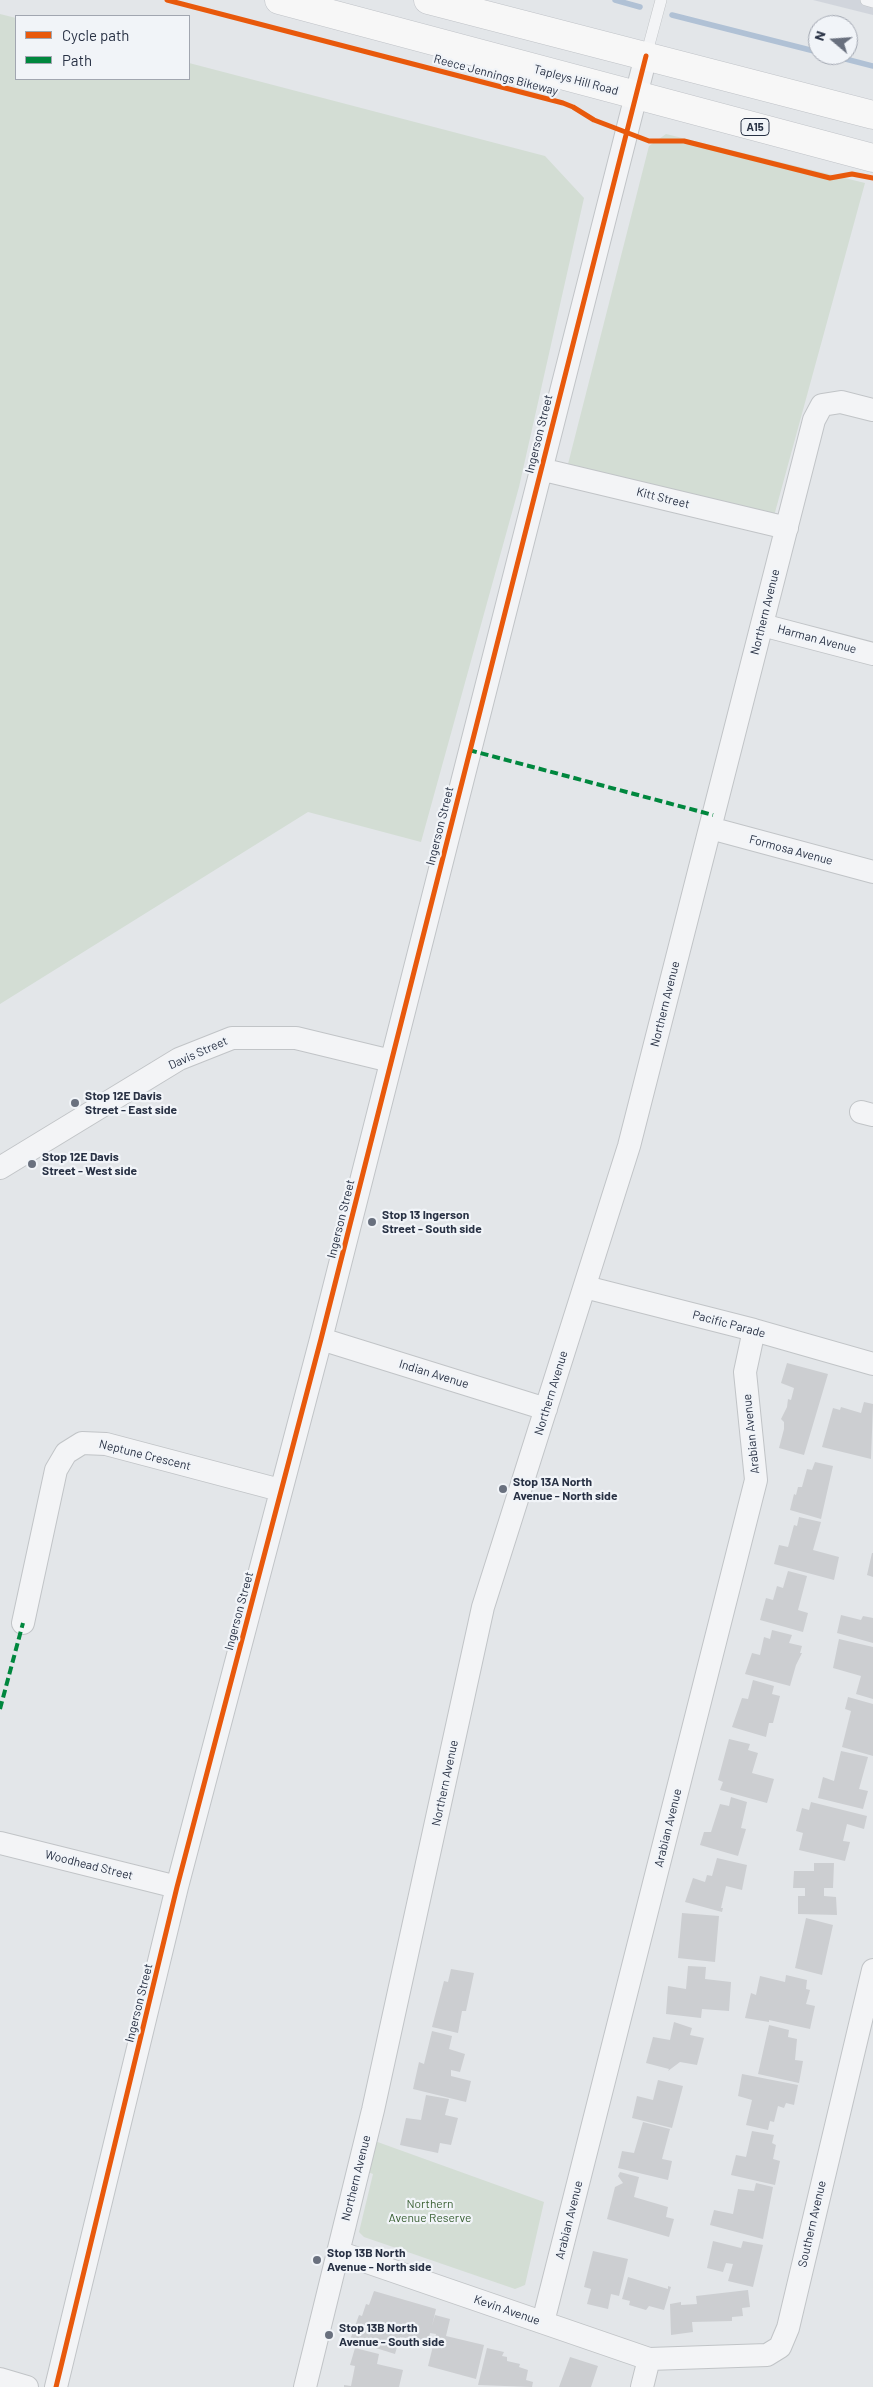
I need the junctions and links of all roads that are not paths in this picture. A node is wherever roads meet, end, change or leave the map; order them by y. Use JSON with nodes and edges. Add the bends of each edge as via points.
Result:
{"nodes":[{"id":1,"x":279,"y":0,"type":"edge"},
{"id":2,"x":428,"y":0,"type":"edge"},
{"id":3,"x":661,"y":0,"type":"edge"},
{"id":4,"x":866,"y":0,"type":"edge"},
{"id":5,"x":873,"y":2,"type":"edge"},
{"id":6,"x":646,"y":56,"type":"junction"},
{"id":7,"x":636,"y":96,"type":"junction"},
{"id":8,"x":873,"y":115,"type":"edge"},
{"id":9,"x":873,"y":158,"type":"edge"},
{"id":10,"x":873,"y":410,"type":"edge"},
{"id":11,"x":540,"y":469,"type":"junction"},
{"id":12,"x":786,"y":528,"type":"junction"},
{"id":13,"x":762,"y":625,"type":"junction"},
{"id":14,"x":873,"y":654,"type":"edge"},
{"id":15,"x":710,"y":828,"type":"junction"},
{"id":16,"x":873,"y":872,"type":"edge"},
{"id":17,"x":391,"y":1061,"type":"junction"},
{"id":18,"x":0,"y":1168,"type":"edge"},
{"id":19,"x":584,"y":1287,"type":"junction"},
{"id":20,"x":754,"y":1330,"type":"junction"},
{"id":21,"x":321,"y":1339,"type":"junction"},
{"id":22,"x":873,"y":1364,"type":"edge"},
{"id":23,"x":546,"y":1409,"type":"junction"},
{"id":24,"x":280,"y":1490,"type":"junction"},
{"id":25,"x":23,"y":1623,"type":"dead end"},
{"id":26,"x":0,"y":1843,"type":"edge"},
{"id":27,"x":177,"y":1887,"type":"junction"},
{"id":28,"x":873,"y":1970,"type":"edge"},
{"id":29,"x":869,"y":2005,"type":"edge"},
{"id":30,"x":338,"y":2252,"type":"junction"},
{"id":31,"x":543,"y":2322,"type":"junction"},
{"id":32,"x":649,"y":2358,"type":"junction"},
{"id":33,"x":0,"y":2379,"type":"edge"},
{"id":34,"x":27,"y":2387,"type":"edge"},
{"id":35,"x":56,"y":2387,"type":"edge"},
{"id":36,"x":305,"y":2387,"type":"edge"},
{"id":37,"x":642,"y":2387,"type":"edge"}],
"edges":[{"from":1,"to":7,"type":"main road","name":"Tapleys Hill Road","number":"A15"},
{"from":2,"to":6,"type":"main road"},
{"from":3,"to":6,"type":"lane"},
{"from":4,"to":5,"type":"lane"},
{"from":6,"to":7,"type":"street","name":"Ingerson Street"},
{"from":6,"to":8,"type":"main road"},
{"from":7,"to":9,"type":"main road","name":"Tapleys Hill Road","number":"A15"},
{"from":7,"to":11,"type":"street","name":"Ingerson Street"},
{"from":10,"to":12,"type":"street","name":"Northern Avenue","via":[[841,402],[822,404],[814,420]]},
{"from":11,"to":12,"type":"street","name":"Kitt Street"},
{"from":11,"to":17,"type":"street","name":"Ingerson Street"},
{"from":12,"to":13,"type":"street","name":"Northern Avenue"},
{"from":13,"to":14,"type":"street","name":"Harman Avenue"},
{"from":13,"to":15,"type":"street","name":"Northern Avenue"},
{"from":15,"to":16,"type":"street","name":"Formosa Avenue"},
{"from":15,"to":19,"type":"street","name":"Northern Avenue","via":[[628,1146]]},
{"from":17,"to":18,"type":"street","name":"Davis Street","via":[[296,1038],[232,1038],[179,1058]]},
{"from":17,"to":21,"type":"street","name":"Ingerson Street"},
{"from":19,"to":20,"type":"street","name":"Pacific Parade"},
{"from":19,"to":23,"type":"street","name":"Northern Avenue"},
{"from":20,"to":22,"type":"street","name":"Pacific Parade"},
{"from":20,"to":31,"type":"street","name":"Arabian Avenue","via":[[745,1372],[756,1480]]},
{"from":21,"to":23,"type":"street","name":"Indian Avenue"},
{"from":21,"to":24,"type":"street","name":"Ingerson Street"},
{"from":23,"to":30,"type":"street","name":"Northern Avenue","via":[[483,1607],[373,2110]]},
{"from":24,"to":25,"type":"street","name":"Neptune Crescent","via":[[106,1444],[82,1443],[66,1453],[56,1470]]},
{"from":24,"to":27,"type":"street","name":"Ingerson Street"},
{"from":26,"to":27,"type":"street","name":"Woodhead Street"},
{"from":27,"to":35,"type":"street","name":"Ingerson Street"},
{"from":28,"to":29,"type":"street","name":"Southern Avenue"},
{"from":29,"to":32,"type":"street","name":"Southern Avenue","via":[[788,2328],[780,2347],[767,2355]]},
{"from":30,"to":31,"type":"street","name":"Kevin Avenue"},
{"from":30,"to":36,"type":"street","name":"Northern Avenue"},
{"from":31,"to":32,"type":"street","name":"Kevin Avenue"},
{"from":32,"to":37,"type":"street"},
{"from":33,"to":34,"type":"street"}]}
